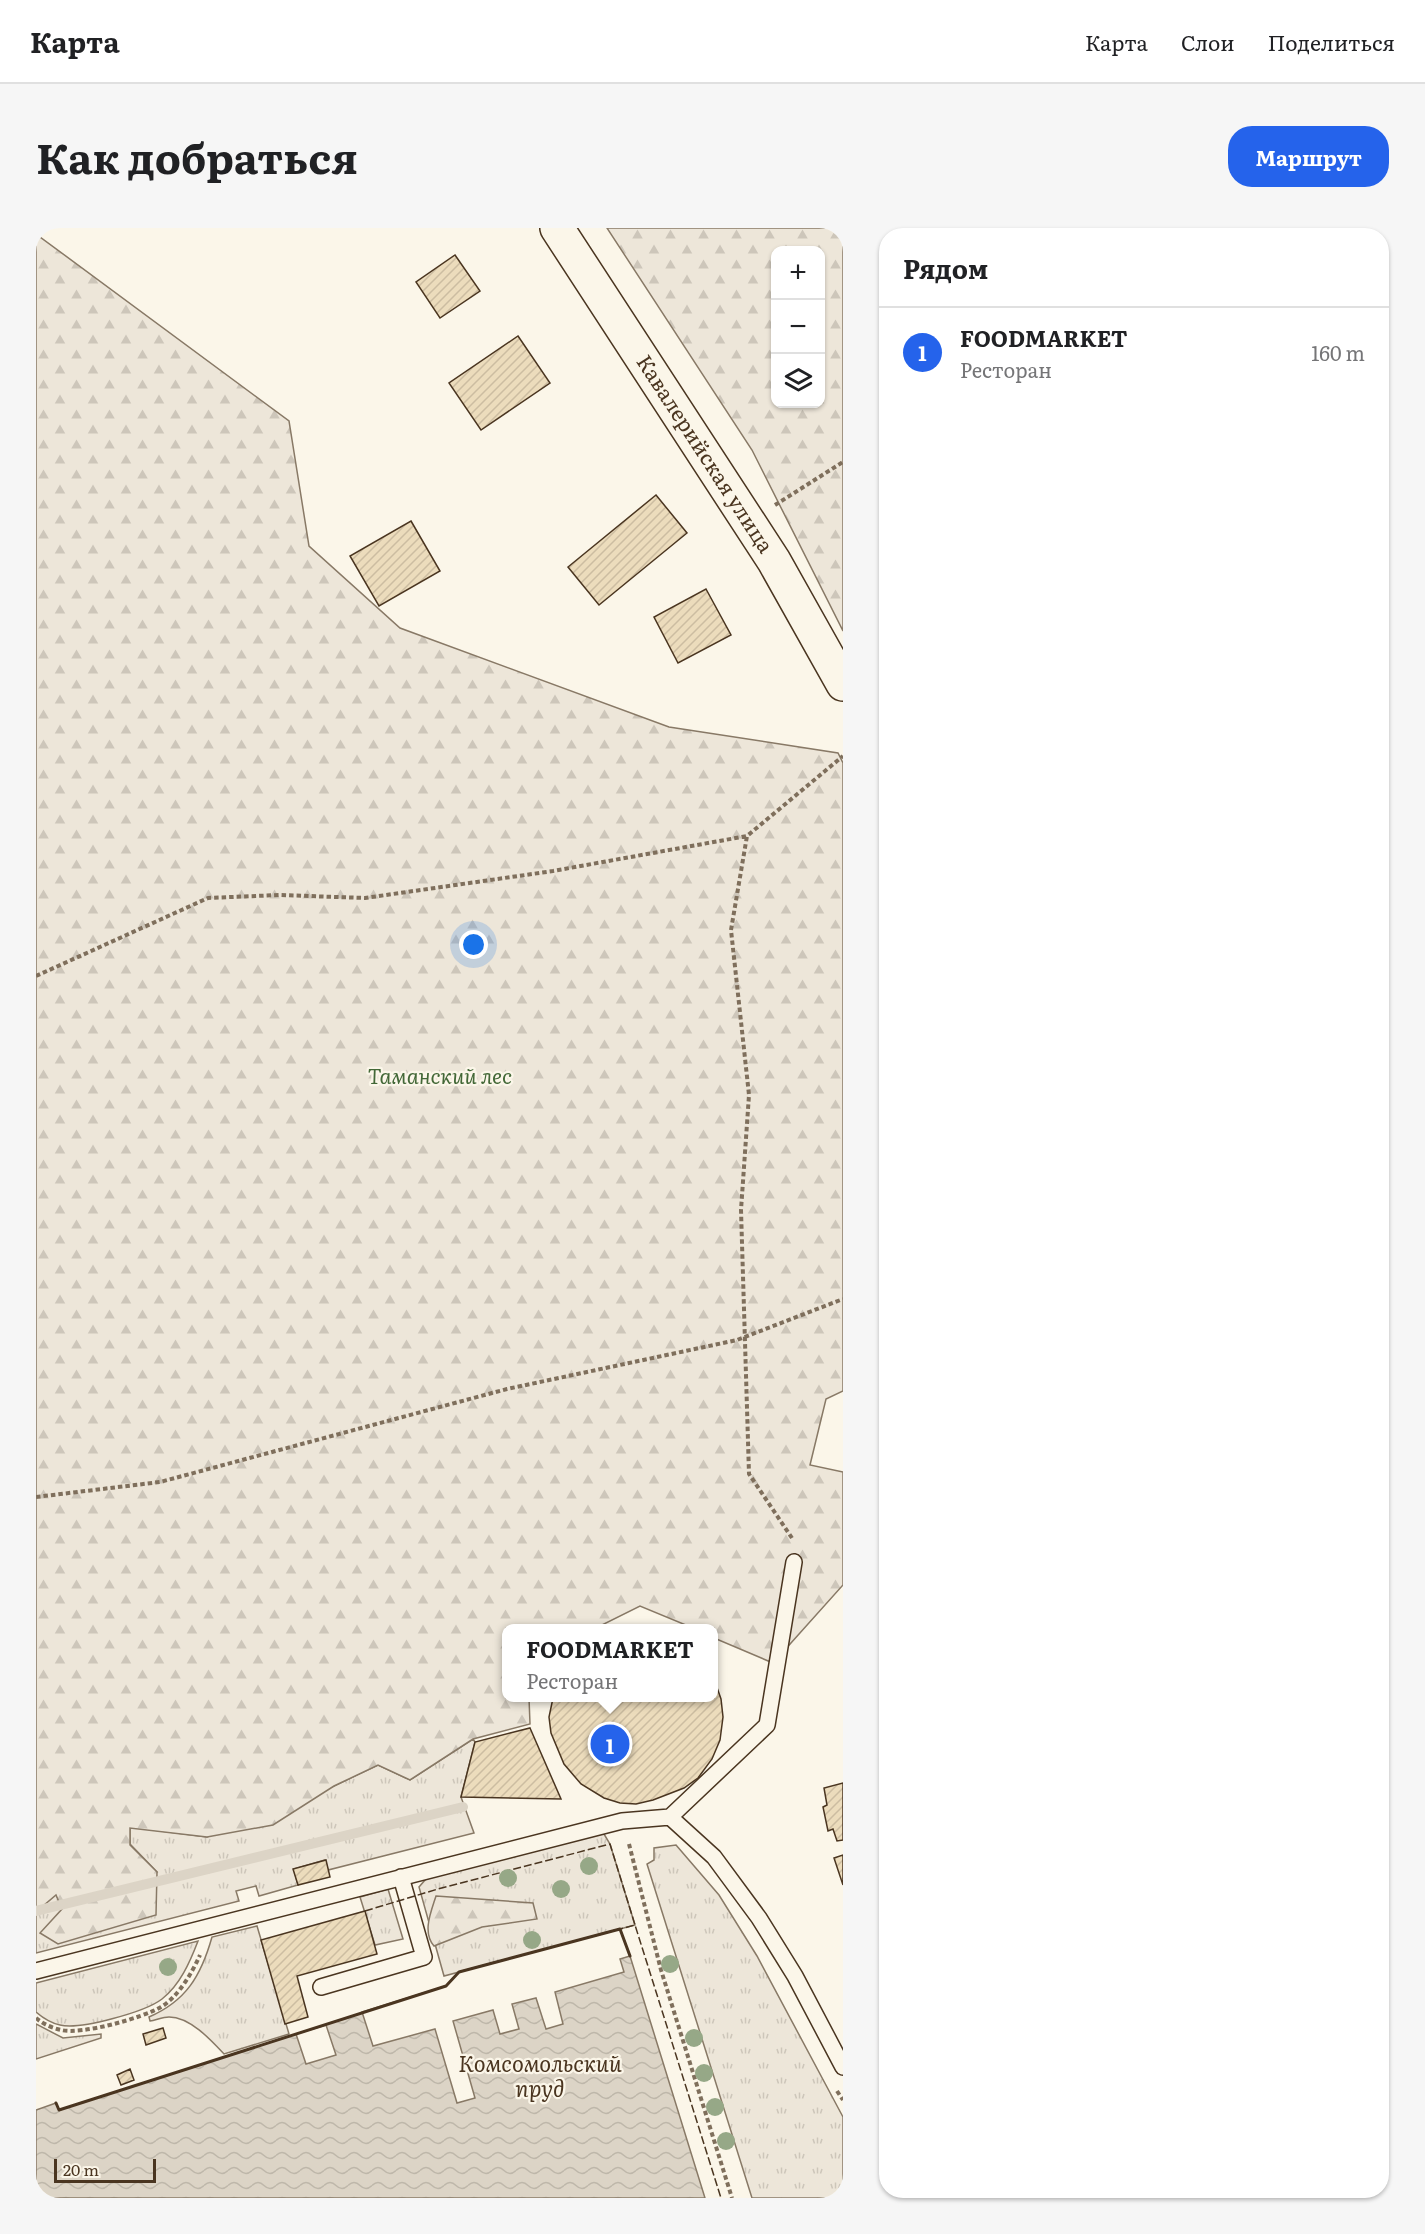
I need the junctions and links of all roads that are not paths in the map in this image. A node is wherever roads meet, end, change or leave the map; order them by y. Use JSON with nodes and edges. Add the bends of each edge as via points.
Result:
{"nodes":[{"id":1,"x":558,"y":228,"type":"edge"},
{"id":2,"x":843,"y":684,"type":"edge"},
{"id":3,"x":794,"y":1562,"type":"road end"},
{"id":4,"x":670,"y":1817,"type":"junction"},
{"id":5,"x":401,"y":1877,"type":"junction"},
{"id":6,"x":36,"y":1971,"type":"edge"},
{"id":7,"x":321,"y":1987,"type":"dead end"},
{"id":8,"x":843,"y":2067,"type":"edge"}],
"edges":[{"from":1,"to":2,"type":"street","name":"Кавалерийская улица","via":[[774,561]]},
{"from":3,"to":4,"type":"lane","via":[[767,1725]]},
{"from":4,"to":5,"type":"lane","via":[[622,1821]]},
{"from":4,"to":8,"type":"lane","via":[[714,1857],[759,1918]]},
{"from":5,"to":6,"type":"lane"},
{"from":5,"to":7,"type":"lane","via":[[424,1957]]}]}
